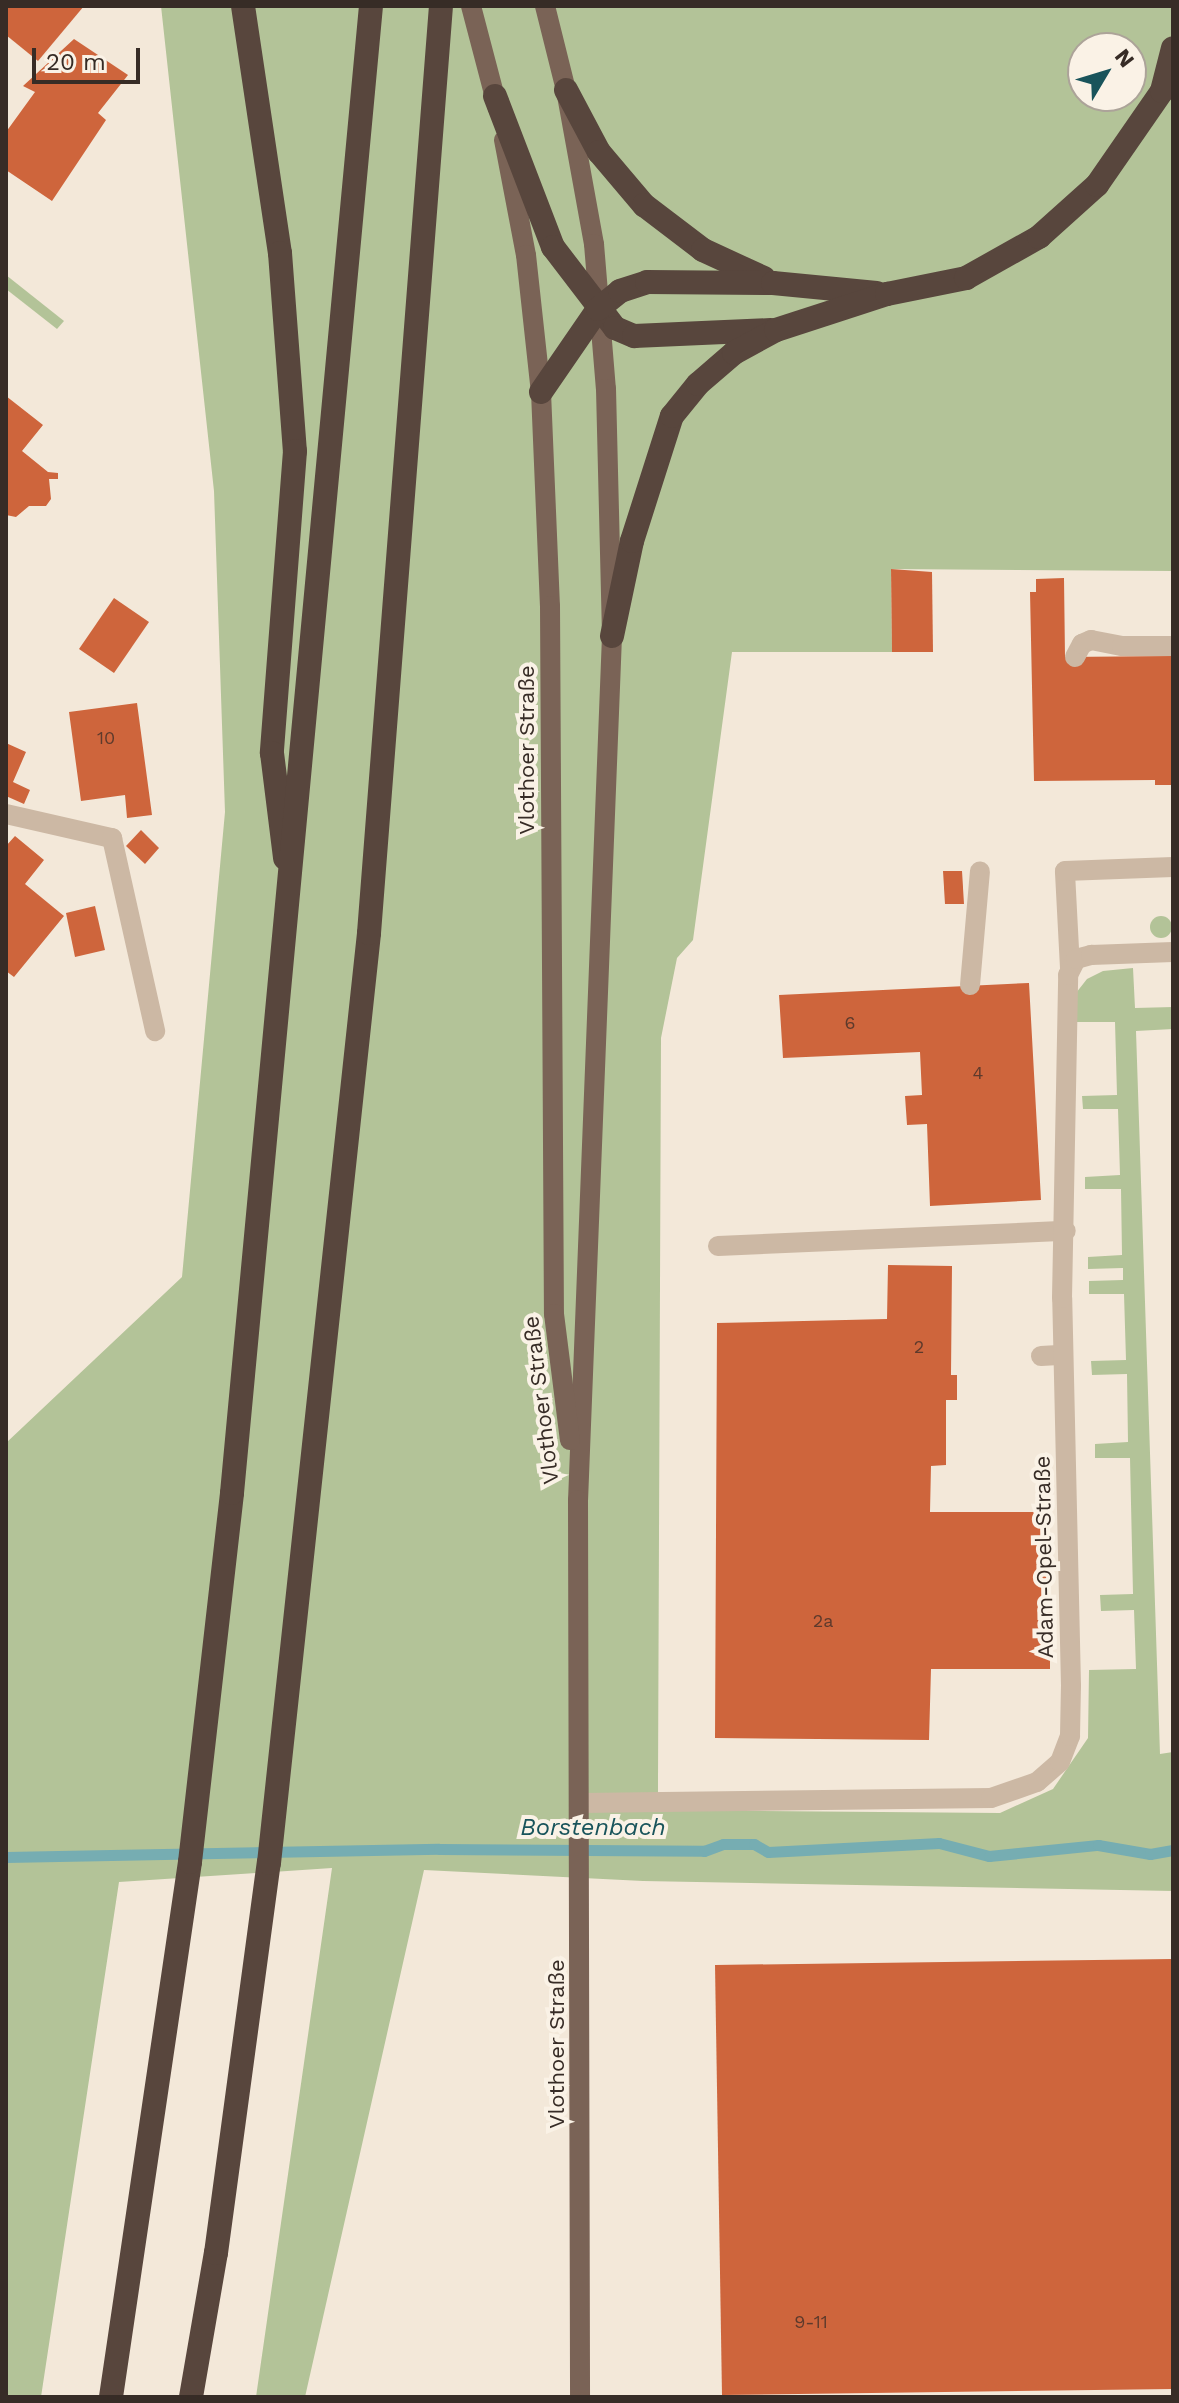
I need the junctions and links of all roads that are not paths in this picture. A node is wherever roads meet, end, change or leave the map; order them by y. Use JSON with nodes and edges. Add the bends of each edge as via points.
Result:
{"nodes":[{"id":1,"x":243,"y":6,"type":"edge"},
{"id":2,"x":371,"y":6,"type":"edge"},
{"id":3,"x":441,"y":6,"type":"edge"},
{"id":4,"x":471,"y":6,"type":"edge"},
{"id":5,"x":545,"y":6,"type":"edge"},
{"id":6,"x":1173,"y":48,"type":"edge"},
{"id":7,"x":566,"y":90,"type":"junction"},
{"id":8,"x":495,"y":96,"type":"junction"},
{"id":9,"x":773,"y":283,"type":"junction"},
{"id":10,"x":887,"y":294,"type":"junction"},
{"id":11,"x":598,"y":309,"type":"junction"},
{"id":12,"x":776,"y":330,"type":"junction"},
{"id":13,"x":541,"y":392,"type":"junction"},
{"id":14,"x":612,"y":636,"type":"junction"},
{"id":15,"x":1173,"y":646,"type":"edge"},
{"id":16,"x":1075,"y":657,"type":"dead end"},
{"id":17,"x":6,"y":814,"type":"edge"},
{"id":18,"x":1173,"y":867,"type":"edge"},
{"id":19,"x":980,"y":871,"type":"dead end"},
{"id":20,"x":291,"y":904,"type":"junction"},
{"id":21,"x":1173,"y":952,"type":"edge"},
{"id":22,"x":1070,"y":968,"type":"junction"},
{"id":23,"x":970,"y":985,"type":"dead end"},
{"id":24,"x":155,"y":1031,"type":"dead end"},
{"id":25,"x":1066,"y":1231,"type":"junction"},
{"id":26,"x":718,"y":1246,"type":"dead end"},
{"id":27,"x":1063,"y":1355,"type":"junction"},
{"id":28,"x":1041,"y":1356,"type":"dead end"},
{"id":29,"x":578,"y":1500,"type":"junction"},
{"id":30,"x":581,"y":1803,"type":"junction"},
{"id":31,"x":111,"y":2397,"type":"edge"},
{"id":32,"x":191,"y":2397,"type":"edge"},
{"id":33,"x":580,"y":2397,"type":"edge"}],
"edges":[{"from":1,"to":20,"type":"highway","via":[[280,253],[295,451],[272,753]]},
{"from":2,"to":20,"type":"highway"},
{"from":3,"to":32,"type":"highway","via":[[369,933],[269,1863]]},
{"from":4,"to":8,"type":"main road","name":"Vlothoer Straße"},
{"from":5,"to":7,"type":"main road","name":"Vlothoer Straße"},
{"from":6,"to":10,"type":"highway","via":[[1162,91],[1097,185],[1039,237],[966,278]]},
{"from":7,"to":9,"type":"highway","via":[[599,152],[644,205],[703,250]]},
{"from":7,"to":11,"type":"main road","name":"Vlothoer Straße","via":[[594,244]]},
{"from":8,"to":11,"type":"highway","via":[[553,247]]},
{"from":8,"to":13,"type":"main road","name":"Vlothoer Straße","via":[[526,255]]},
{"from":9,"to":10,"type":"highway"},
{"from":9,"to":11,"type":"highway","via":[[647,282],[620,291]]},
{"from":10,"to":12,"type":"highway"},
{"from":11,"to":12,"type":"highway","via":[[615,328],[634,336]]},
{"from":11,"to":13,"type":"highway"},
{"from":11,"to":14,"type":"main road","name":"Vlothoer Straße","via":[[606,389]]},
{"from":12,"to":14,"type":"highway","via":[[734,353],[672,416],[632,541]]},
{"from":13,"to":29,"type":"main road","name":"Vlothoer Straße","via":[[550,606],[554,1314]]},
{"from":14,"to":29,"type":"main road","name":"Vlothoer Straße"},
{"from":15,"to":16,"type":"street","via":[[1091,640]]},
{"from":17,"to":24,"type":"street","via":[[112,838]]},
{"from":18,"to":22,"type":"street","name":"Adam-Opel-Straße","via":[[1065,871]]},
{"from":19,"to":23,"type":"street"},
{"from":20,"to":31,"type":"highway","via":[[194,1836]]},
{"from":21,"to":22,"type":"street","via":[[1091,955]]},
{"from":22,"to":25,"type":"street","name":"Adam-Opel-Straße"},
{"from":25,"to":26,"type":"street"},
{"from":25,"to":27,"type":"street","name":"Adam-Opel-Straße","via":[[1052,1298]]},
{"from":27,"to":28,"type":"street"},
{"from":27,"to":30,"type":"street","name":"Adam-Opel-Straße","via":[[1071,1686],[1070,1736],[1060,1762],[1037,1782],[991,1798]]},
{"from":29,"to":30,"type":"main road","name":"Vlothoer Straße"},
{"from":30,"to":33,"type":"main road","name":"Vlothoer Straße"}]}
